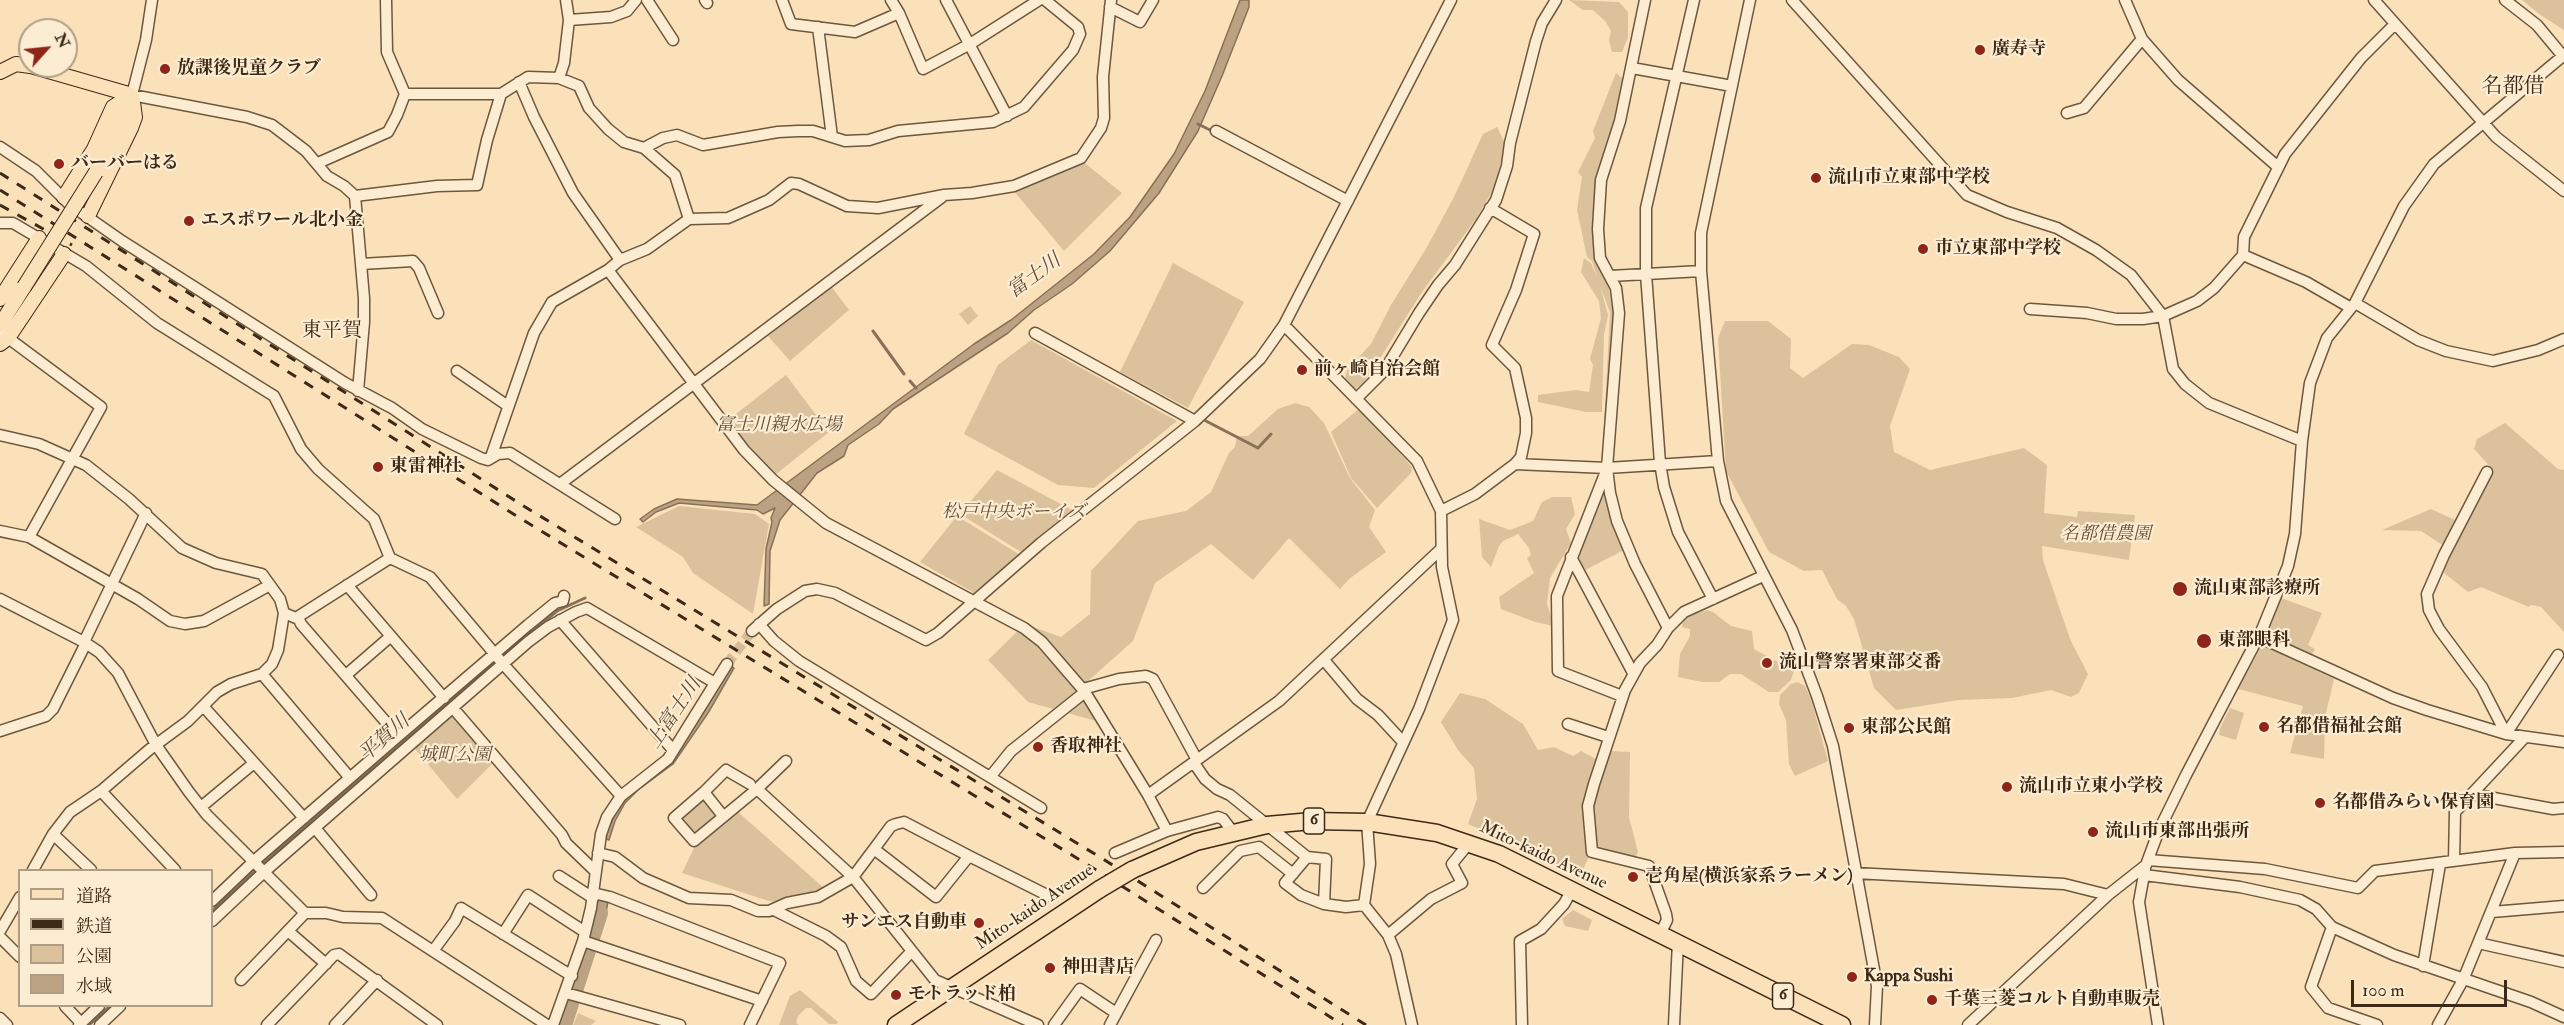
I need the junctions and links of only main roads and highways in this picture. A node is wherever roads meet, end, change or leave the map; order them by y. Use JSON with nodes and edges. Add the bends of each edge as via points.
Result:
{"nodes":[{"id":1,"x":73,"y":78,"type":"edge"},
{"id":2,"x":132,"y":95,"type":"junction"},
{"id":3,"x":64,"y":196,"type":"road end"},
{"id":4,"x":88,"y":216,"type":"road end"},
{"id":5,"x":39,"y":238,"type":"road end"},
{"id":6,"x":64,"y":254,"type":"road end"},
{"id":7,"x":0,"y":299,"type":"edge"},
{"id":8,"x":0,"y":325,"type":"edge"},
{"id":9,"x":3,"y":338,"type":"edge"},
{"id":10,"x":896,"y":1025,"type":"edge"},
{"id":11,"x":1842,"y":1025,"type":"edge"}],
"edges":[{"from":1,"to":2,"type":"main road"},
{"from":2,"to":3,"type":"main road","via":[[113,107],[94,149]]},
{"from":2,"to":4,"type":"main road","via":[[135,117]]},
{"from":2,"to":8,"type":"main road","bridge":true,"via":[[96,172]]},
{"from":5,"to":7,"type":"main road"},
{"from":6,"to":9,"type":"main road"},
{"from":10,"to":11,"type":"highway","name":"Mito-kaido Avenue","number":"6","bridge":true,"via":[[1132,870],[1196,842],[1267,825],[1312,821],[1412,828],[1499,854]]}]}
